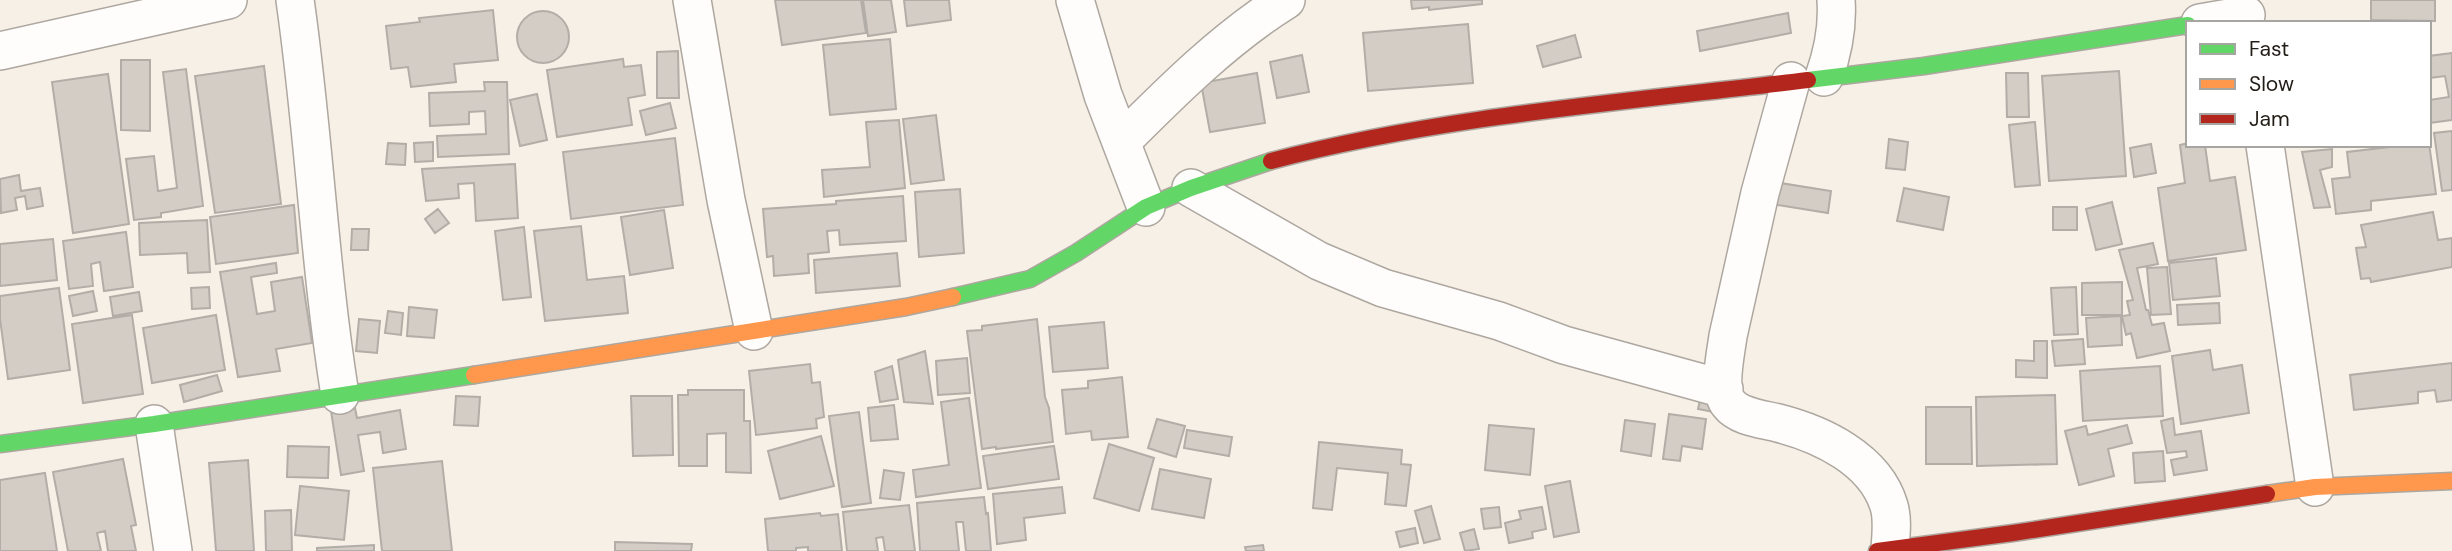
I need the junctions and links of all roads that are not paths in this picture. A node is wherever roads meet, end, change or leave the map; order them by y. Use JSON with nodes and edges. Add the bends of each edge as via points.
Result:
{"nodes":[{"id":1,"x":228,"y":0,"type":"edge"},
{"id":2,"x":295,"y":0,"type":"edge"},
{"id":3,"x":692,"y":0,"type":"edge"},
{"id":4,"x":1075,"y":0,"type":"edge"},
{"id":5,"x":1286,"y":0,"type":"edge"},
{"id":6,"x":1836,"y":0,"type":"edge"},
{"id":7,"x":2246,"y":13,"type":"edge"},
{"id":8,"x":2209,"y":21,"type":"edge"},
{"id":9,"x":2186,"y":25,"type":"edge"},
{"id":10,"x":0,"y":51,"type":"edge"},
{"id":11,"x":1807,"y":79,"type":"junction"},
{"id":12,"x":1121,"y":142,"type":"junction"},
{"id":13,"x":2265,"y":147,"type":"edge"},
{"id":14,"x":1191,"y":188,"type":"junction"},
{"id":15,"x":1146,"y":207,"type":"junction"},
{"id":16,"x":754,"y":331,"type":"junction"},
{"id":17,"x":1724,"y":389,"type":"junction"},
{"id":18,"x":340,"y":395,"type":"junction"},
{"id":19,"x":154,"y":424,"type":"junction"},
{"id":20,"x":0,"y":444,"type":"edge"},
{"id":21,"x":2452,"y":481,"type":"edge"},
{"id":22,"x":2315,"y":486,"type":"junction"},
{"id":23,"x":2022,"y":542,"type":"edge"},
{"id":24,"x":1884,"y":550,"type":"edge"},
{"id":25,"x":173,"y":551,"type":"edge"}],
"edges":[{"from":1,"to":10,"type":"street"},
{"from":2,"to":18,"type":"street"},
{"from":3,"to":16,"type":"street"},
{"from":4,"to":12,"type":"street"},
{"from":5,"to":12,"type":"street","via":[[1177,86]]},
{"from":6,"to":11,"type":"street","via":[[1832,56]]},
{"from":7,"to":8,"type":"street"},
{"from":9,"to":11,"type":"street"},
{"from":11,"to":14,"type":"street","via":[[1396,133],[1270,161]]},
{"from":11,"to":17,"type":"street","via":[[1746,252],[1724,359]]},
{"from":12,"to":15,"type":"street"},
{"from":13,"to":22,"type":"street"},
{"from":14,"to":15,"type":"street"},
{"from":14,"to":17,"type":"street","via":[[1319,261],[1383,288]]},
{"from":15,"to":16,"type":"street","via":[[1030,279],[906,307]]},
{"from":16,"to":18,"type":"street"},
{"from":17,"to":24,"type":"street","via":[[1736,410],[1829,442],[1861,463],[1889,505]]},
{"from":18,"to":19,"type":"street"},
{"from":19,"to":20,"type":"street"},
{"from":19,"to":25,"type":"street"},
{"from":21,"to":22,"type":"street"},
{"from":22,"to":23,"type":"street"},
{"from":23,"to":24,"type":"street"}]}
